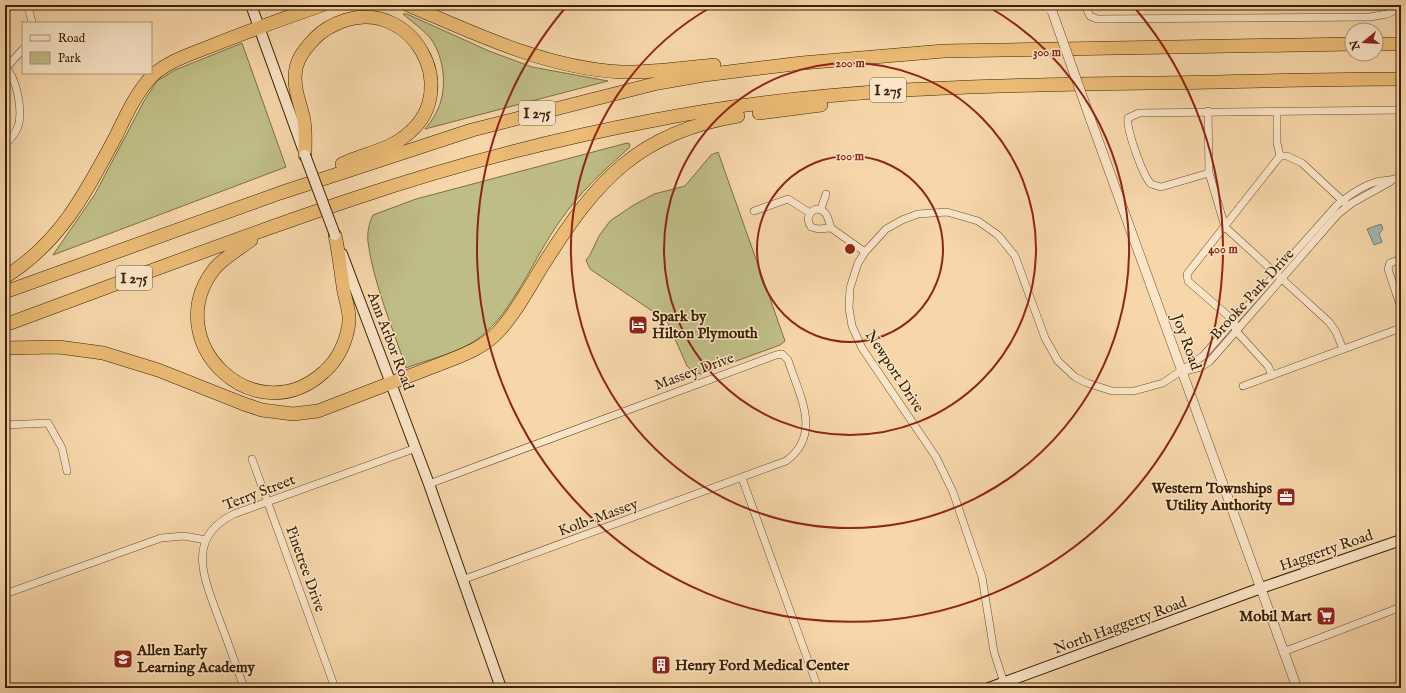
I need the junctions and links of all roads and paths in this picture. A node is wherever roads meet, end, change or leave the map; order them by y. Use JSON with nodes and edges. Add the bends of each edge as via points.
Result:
{"nodes":[{"id":1,"x":28,"y":5,"type":"edge"},
{"id":2,"x":251,"y":5,"type":"edge"},
{"id":3,"x":322,"y":5,"type":"edge"},
{"id":4,"x":408,"y":5,"type":"edge"},
{"id":5,"x":1084,"y":5,"type":"edge"},
{"id":6,"x":1401,"y":7,"type":"edge"},
{"id":7,"x":1050,"y":8,"type":"edge"},
{"id":8,"x":32,"y":22,"type":"edge"},
{"id":9,"x":258,"y":27,"type":"junction"},
{"id":10,"x":1344,"y":44,"type":"edge"},
{"id":11,"x":1384,"y":44,"type":"edge"},
{"id":12,"x":1401,"y":44,"type":"edge"},
{"id":13,"x":22,"y":50,"type":"edge"},
{"id":14,"x":802,"y":63,"type":"junction"},
{"id":15,"x":6,"y":68,"type":"edge"},
{"id":16,"x":1401,"y":79,"type":"edge"},
{"id":17,"x":915,"y":88,"type":"junction"},
{"id":18,"x":1401,"y":110,"type":"edge"},
{"id":19,"x":1208,"y":111,"type":"junction"},
{"id":20,"x":1277,"y":112,"type":"junction"},
{"id":21,"x":5,"y":144,"type":"edge"},
{"id":22,"x":305,"y":155,"type":"junction"},
{"id":23,"x":1280,"y":156,"type":"junction"},
{"id":24,"x":1209,"y":173,"type":"junction"},
{"id":25,"x":1401,"y":177,"type":"edge"},
{"id":26,"x":1391,"y":181,"type":"junction"},
{"id":27,"x":280,"y":193,"type":"junction"},
{"id":28,"x":826,"y":194,"type":"dead end"},
{"id":29,"x":1343,"y":200,"type":"junction"},
{"id":30,"x":1348,"y":206,"type":"junction"},
{"id":31,"x":821,"y":209,"type":"junction"},
{"id":32,"x":754,"y":211,"type":"dead end"},
{"id":33,"x":810,"y":213,"type":"junction"},
{"id":34,"x":1325,"y":216,"type":"junction"},
{"id":35,"x":1331,"y":222,"type":"junction"},
{"id":36,"x":1225,"y":227,"type":"junction"},
{"id":37,"x":831,"y":228,"type":"junction"},
{"id":38,"x":262,"y":231,"type":"junction"},
{"id":39,"x":335,"y":235,"type":"junction"},
{"id":40,"x":864,"y":252,"type":"junction"},
{"id":41,"x":1401,"y":259,"type":"edge"},
{"id":42,"x":1276,"y":274,"type":"junction"},
{"id":43,"x":5,"y":277,"type":"edge"},
{"id":44,"x":1282,"y":280,"type":"junction"},
{"id":45,"x":5,"y":292,"type":"edge"},
{"id":46,"x":1401,"y":308,"type":"edge"},
{"id":47,"x":1234,"y":321,"type":"junction"},
{"id":48,"x":5,"y":325,"type":"edge"},
{"id":49,"x":1401,"y":328,"type":"edge"},
{"id":50,"x":1236,"y":331,"type":"junction"},
{"id":51,"x":5,"y":348,"type":"edge"},
{"id":52,"x":1343,"y":350,"type":"junction"},
{"id":53,"x":1183,"y":371,"type":"junction"},
{"id":54,"x":1272,"y":375,"type":"junction"},
{"id":55,"x":391,"y":383,"type":"junction"},
{"id":56,"x":1243,"y":386,"type":"dead end"},
{"id":57,"x":5,"y":425,"type":"edge"},
{"id":58,"x":416,"y":448,"type":"junction"},
{"id":59,"x":252,"y":459,"type":"dead end"},
{"id":60,"x":67,"y":471,"type":"dead end"},
{"id":61,"x":742,"y":478,"type":"junction"},
{"id":62,"x":429,"y":484,"type":"junction"},
{"id":63,"x":267,"y":502,"type":"junction"},
{"id":64,"x":206,"y":540,"type":"junction"},
{"id":65,"x":1401,"y":540,"type":"edge"},
{"id":66,"x":462,"y":580,"type":"junction"},
{"id":67,"x":1261,"y":588,"type":"junction"},
{"id":68,"x":5,"y":594,"type":"edge"},
{"id":69,"x":1401,"y":607,"type":"edge"},
{"id":70,"x":1283,"y":652,"type":"junction"},
{"id":71,"x":1004,"y":683,"type":"junction"},
{"id":72,"x":244,"y":688,"type":"edge"},
{"id":73,"x":335,"y":688,"type":"edge"},
{"id":74,"x":501,"y":688,"type":"edge"},
{"id":75,"x":818,"y":688,"type":"edge"},
{"id":76,"x":989,"y":688,"type":"edge"},
{"id":77,"x":1297,"y":688,"type":"edge"}],
"edges":[{"from":1,"to":8,"type":"street"},
{"from":2,"to":9,"type":"main road","name":"Ann Arbor Road"},
{"from":3,"to":9,"type":"highway"},
{"from":4,"to":14,"type":"highway","via":[[525,53],[586,68],[636,72],[777,60]]},
{"from":5,"to":6,"type":"street","via":[[1090,16],[1098,20],[1370,16],[1388,14]]},
{"from":7,"to":53,"type":"street","name":"Joy Road","bridge":true},
{"from":9,"to":22,"type":"main road","name":"Ann Arbor Road"},
{"from":9,"to":43,"type":"highway","via":[[177,60],[152,77],[133,103],[74,211],[42,248]]},
{"from":10,"to":14,"type":"highway","number":"I 275","via":[[944,50]]},
{"from":11,"to":12,"type":"highway"},
{"from":13,"to":15,"type":"street"},
{"from":14,"to":27,"type":"highway","number":"I 275","via":[[704,75],[552,109],[472,130]]},
{"from":15,"to":21,"type":"street","via":[[15,83],[20,119],[16,132]]},
{"from":16,"to":17,"type":"highway","number":"I 275"},
{"from":17,"to":38,"type":"highway","number":"I 275","via":[[795,99],[659,119],[589,134],[423,177]]},
{"from":17,"to":55,"type":"highway","via":[[870,99],[712,121],[674,134],[631,157],[591,195],[498,332],[469,353]]},
{"from":18,"to":20,"type":"street"},
{"from":19,"to":20,"type":"street"},
{"from":19,"to":24,"type":"street"},
{"from":19,"to":24,"type":"street","via":[[1139,113],[1131,116],[1127,122],[1146,177],[1151,184],[1161,186]]},
{"from":20,"to":23,"type":"street","via":[[1277,143]]},
{"from":22,"to":27,"type":"highway","via":[[304,122],[296,85],[296,68],[303,51],[326,29],[338,22],[356,17],[376,17],[407,32],[423,51],[431,81],[429,102],[416,126],[393,145],[347,162]]},
{"from":22,"to":39,"type":"main road","name":"Ann Arbor Road","bridge":true},
{"from":23,"to":29,"type":"street","via":[[1287,156],[1302,163]]},
{"from":23,"to":36,"type":"street"},
{"from":24,"to":36,"type":"street"},
{"from":25,"to":26,"type":"street","name":"Brooke Park Drive"},
{"from":26,"to":29,"type":"street","name":"Brooke Park Drive","via":[[1375,183]]},
{"from":26,"to":30,"type":"street","name":"Brooke Park Drive"},
{"from":27,"to":45,"type":"highway","number":"I 275"},
{"from":28,"to":31,"type":"street"},
{"from":29,"to":30,"type":"street"},
{"from":29,"to":34,"type":"street","name":"Brooke Park Drive"},
{"from":30,"to":35,"type":"street","name":"Brooke Park Drive"},
{"from":31,"to":33,"type":"street"},
{"from":31,"to":37,"type":"street","via":[[826,213]]},
{"from":32,"to":33,"type":"street","via":[[788,199]]},
{"from":33,"to":37,"type":"street","via":[[808,221],[811,227]]},
{"from":34,"to":35,"type":"street"},
{"from":34,"to":42,"type":"street","name":"Brooke Park Drive"},
{"from":35,"to":44,"type":"street","name":"Brooke Park Drive"},
{"from":36,"to":42,"type":"street"},
{"from":36,"to":47,"type":"street","via":[[1188,271],[1187,278]]},
{"from":37,"to":40,"type":"street"},
{"from":38,"to":39,"type":"highway","via":[[215,269],[200,297],[197,321],[203,345],[218,368],[243,386],[265,392],[288,391],[309,383],[328,369],[344,342],[349,322]]},
{"from":38,"to":48,"type":"highway","number":"I 275"},
{"from":39,"to":55,"type":"main road","name":"Ann Arbor Road"},
{"from":40,"to":53,"type":"street","name":"Newport Drive","via":[[886,229],[918,214],[947,212],[971,218],[993,230],[1011,250],[1018,262],[1044,338],[1058,361],[1075,377],[1096,387],[1112,391],[1129,391],[1163,383]]},
{"from":40,"to":71,"type":"street","name":"Newport Drive","via":[[850,288],[849,308],[852,326],[862,348],[936,457],[953,492],[982,577],[994,652]]},
{"from":41,"to":46,"type":"street","via":[[1390,263],[1388,270]]},
{"from":42,"to":44,"type":"street"},
{"from":42,"to":47,"type":"street","name":"Brooke Park Drive"},
{"from":44,"to":50,"type":"street","name":"Brooke Park Drive"},
{"from":44,"to":52,"type":"street","via":[[1329,322]]},
{"from":47,"to":50,"type":"street"},
{"from":47,"to":53,"type":"street","name":"Brooke Park Drive","via":[[1203,356]]},
{"from":49,"to":52,"type":"street"},
{"from":50,"to":53,"type":"street","name":"Brooke Park Drive","via":[[1204,366]]},
{"from":50,"to":54,"type":"street","via":[[1268,366]]},
{"from":51,"to":55,"type":"highway","via":[[59,347],[103,353],[158,370],[262,410],[293,414],[318,411]]},
{"from":52,"to":54,"type":"street"},
{"from":53,"to":67,"type":"street","name":"Joy Road"},
{"from":54,"to":56,"type":"street"},
{"from":55,"to":58,"type":"main road","name":"Ann Arbor Road"},
{"from":57,"to":60,"type":"street","via":[[48,423],[62,448]]},
{"from":58,"to":62,"type":"main road","name":"Ann Arbor Road"},
{"from":58,"to":63,"type":"street","name":"Terry Street"},
{"from":59,"to":63,"type":"street","name":"Pinetree Drive"},
{"from":61,"to":62,"type":"street","name":"Massey Drive","via":[[786,461],[797,452],[805,438],[806,416],[788,360],[782,354]]},
{"from":61,"to":66,"type":"street","name":"Kolb-Massey"},
{"from":61,"to":75,"type":"street"},
{"from":62,"to":66,"type":"main road","name":"Ann Arbor Road"},
{"from":63,"to":64,"type":"street","name":"Terry Street","via":[[226,518],[214,528]]},
{"from":63,"to":73,"type":"street","name":"Pinetree Drive"},
{"from":64,"to":68,"type":"street","via":[[184,536],[161,538]]},
{"from":64,"to":72,"type":"street","via":[[202,558],[204,577]]},
{"from":65,"to":67,"type":"main road","name":"Haggerty Road"},
{"from":66,"to":74,"type":"main road","name":"Ann Arbor Road"},
{"from":67,"to":70,"type":"street","name":"Joy Road"},
{"from":67,"to":71,"type":"main road","name":"North Haggerty Road"},
{"from":69,"to":70,"type":"street"},
{"from":70,"to":77,"type":"street","name":"Joy Road"},
{"from":71,"to":76,"type":"main road","name":"North Haggerty Road"}]}
